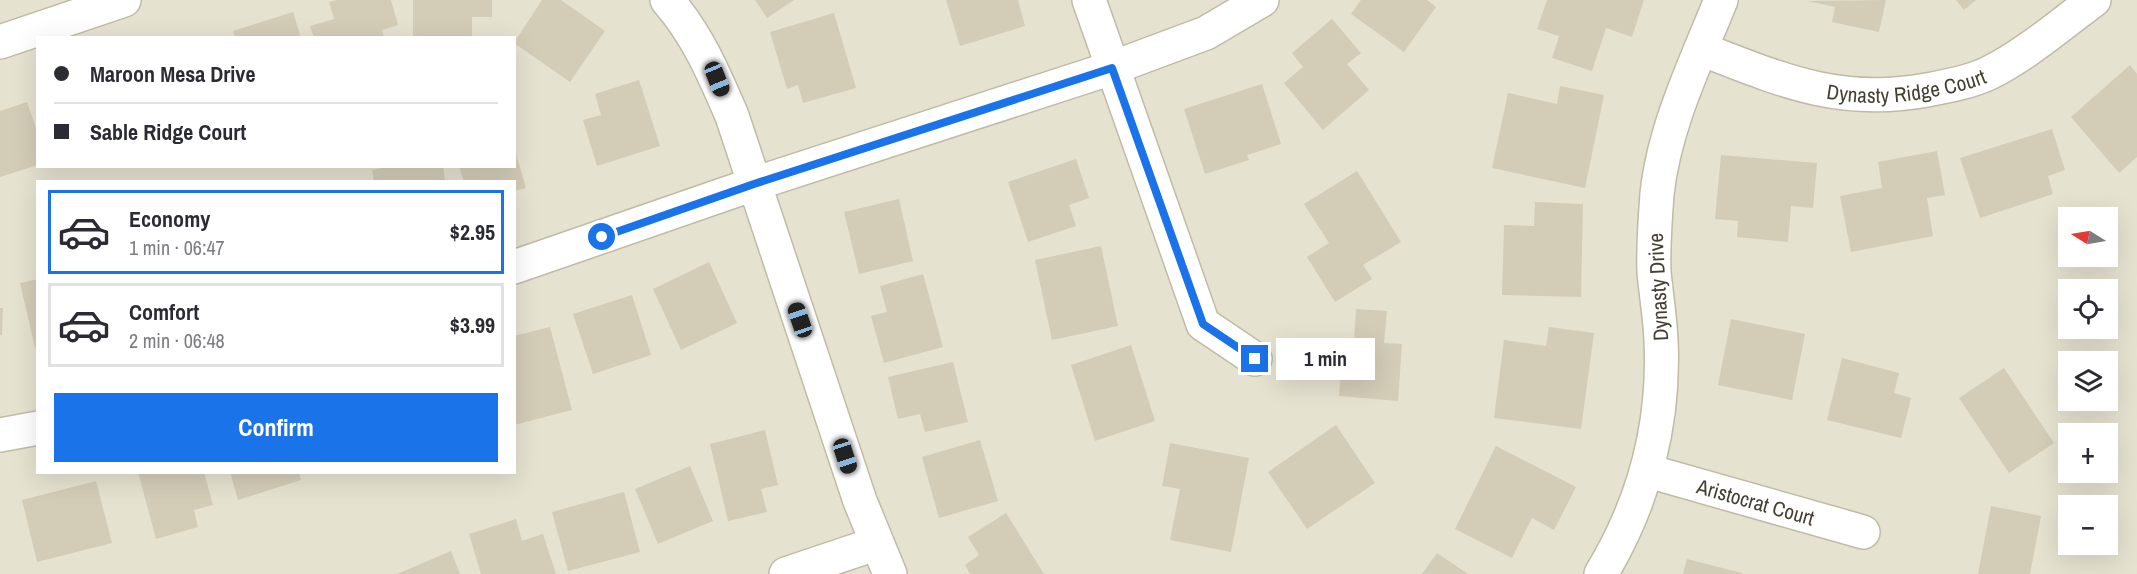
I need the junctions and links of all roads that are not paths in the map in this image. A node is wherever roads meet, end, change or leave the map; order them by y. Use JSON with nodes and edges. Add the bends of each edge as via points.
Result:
{"nodes":[{"id":1,"x":124,"y":0,"type":"edge"},
{"id":2,"x":667,"y":0,"type":"edge"},
{"id":3,"x":1089,"y":0,"type":"edge"},
{"id":4,"x":1262,"y":0,"type":"edge"},
{"id":5,"x":1721,"y":0,"type":"edge"},
{"id":6,"x":2094,"y":0,"type":"edge"},
{"id":7,"x":0,"y":42,"type":"edge"},
{"id":8,"x":1701,"y":48,"type":"junction"},
{"id":9,"x":1112,"y":68,"type":"junction"},
{"id":10,"x":754,"y":184,"type":"junction"},
{"id":11,"x":516,"y":266,"type":"edge"},
{"id":12,"x":1255,"y":359,"type":"dead end"},
{"id":13,"x":36,"y":428,"type":"edge"},
{"id":14,"x":0,"y":435,"type":"edge"},
{"id":15,"x":1648,"y":471,"type":"junction"},
{"id":16,"x":1863,"y":532,"type":"dead end"},
{"id":17,"x":875,"y":544,"type":"junction"},
{"id":18,"x":786,"y":574,"type":"edge"},
{"id":19,"x":890,"y":574,"type":"edge"},
{"id":20,"x":1601,"y":574,"type":"edge"}],
"edges":[{"from":1,"to":7,"type":"street"},
{"from":2,"to":10,"type":"street","via":[[709,61]]},
{"from":3,"to":9,"type":"street"},
{"from":4,"to":9,"type":"street","via":[[1206,33]]},
{"from":5,"to":8,"type":"street","name":"Dynasty Drive"},
{"from":6,"to":8,"type":"street","name":"Dynasty Ridge Court","via":[[1987,74],[1951,86],[1909,93],[1865,96],[1822,91],[1782,81]]},
{"from":8,"to":15,"type":"street","name":"Dynasty Drive","via":[[1676,114],[1657,193],[1654,271],[1661,383]]},
{"from":9,"to":10,"type":"street"},
{"from":9,"to":12,"type":"street","via":[[1203,324]]},
{"from":10,"to":11,"type":"street"},
{"from":10,"to":17,"type":"street"},
{"from":13,"to":14,"type":"street"},
{"from":15,"to":16,"type":"street","name":"Aristocrat Court"},
{"from":15,"to":20,"type":"street","name":"Dynasty Drive","via":[[1617,547]]},
{"from":17,"to":18,"type":"street"},
{"from":17,"to":19,"type":"street"}]}
